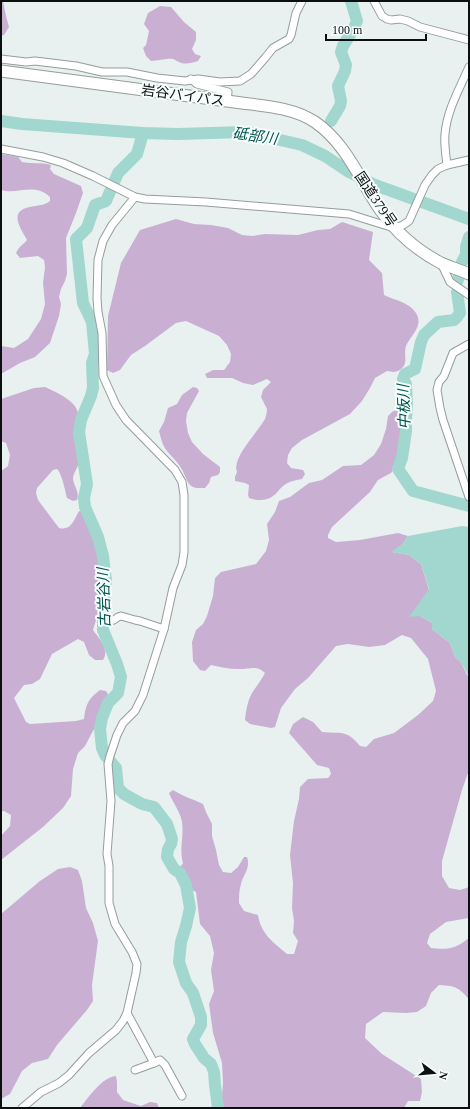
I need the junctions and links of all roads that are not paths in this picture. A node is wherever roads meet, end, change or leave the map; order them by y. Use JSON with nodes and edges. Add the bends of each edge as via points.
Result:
{"nodes":[{"id":1,"x":302,"y":1,"type":"edge"},
{"id":2,"x":374,"y":1,"type":"edge"},
{"id":3,"x":469,"y":40,"type":"edge"},
{"id":4,"x":1,"y":59,"type":"edge"},
{"id":5,"x":469,"y":67,"type":"edge"},
{"id":6,"x":1,"y":71,"type":"edge"},
{"id":7,"x":182,"y":76,"type":"dead end"},
{"id":8,"x":192,"y":80,"type":"junction"},
{"id":9,"x":227,"y":101,"type":"junction"},
{"id":10,"x":1,"y":149,"type":"edge"},
{"id":11,"x":348,"y":156,"type":"joint"},
{"id":12,"x":469,"y":160,"type":"edge"},
{"id":13,"x":447,"y":165,"type":"junction"},
{"id":14,"x":135,"y":197,"type":"junction"},
{"id":15,"x":394,"y":228,"type":"junction"},
{"id":16,"x":441,"y":262,"type":"junction"},
{"id":17,"x":469,"y":274,"type":"edge"},
{"id":18,"x":469,"y":295,"type":"edge"},
{"id":19,"x":469,"y":344,"type":"edge"},
{"id":20,"x":469,"y":497,"type":"edge"},
{"id":21,"x":107,"y":621,"type":"dead end"},
{"id":22,"x":164,"y":629,"type":"junction"},
{"id":23,"x":127,"y":1013,"type":"junction"},
{"id":24,"x":154,"y":1063,"type":"junction"},
{"id":25,"x":135,"y":1070,"type":"dead end"},
{"id":26,"x":182,"y":1096,"type":"dead end"},
{"id":27,"x":22,"y":1108,"type":"edge"}],
"edges":[{"from":1,"to":8,"type":"street","via":[[289,39],[272,48],[251,74],[240,81]]},
{"from":2,"to":3,"type":"street","via":[[382,16],[387,19],[408,21],[420,27]]},
{"from":4,"to":8,"type":"street","via":[[76,66],[102,72],[127,72],[185,82]]},
{"from":5,"to":13,"type":"street","via":[[448,119],[445,133]]},
{"from":6,"to":9,"type":"highway","name":"岩谷バイパス"},
{"from":7,"to":8,"type":"street"},
{"from":8,"to":9,"type":"street","via":[[197,84],[228,92]]},
{"from":9,"to":11,"type":"highway","name":"岩谷バイパス","via":[[279,108],[314,122],[330,134]]},
{"from":10,"to":14,"type":"street","via":[[62,163]]},
{"from":11,"to":15,"type":"highway","name":"国道379号"},
{"from":12,"to":13,"type":"street"},
{"from":13,"to":15,"type":"street","via":[[438,169],[425,185],[409,221]]},
{"from":14,"to":15,"type":"street","via":[[349,214]]},
{"from":14,"to":22,"type":"street","via":[[112,225],[103,241],[98,260],[97,298],[102,333],[103,376],[126,420],[175,470],[182,482],[184,552]]},
{"from":15,"to":16,"type":"highway","name":"国道379号","via":[[416,247]]},
{"from":16,"to":17,"type":"highway","name":"国道379号"},
{"from":16,"to":18,"type":"street","via":[[450,282]]},
{"from":19,"to":20,"type":"street","via":[[453,353],[437,390],[443,420]]},
{"from":21,"to":22,"type":"street","via":[[121,616]]},
{"from":22,"to":23,"type":"street","via":[[143,695],[135,711],[117,734],[108,764],[111,801],[107,854],[109,903],[115,924],[137,964]]},
{"from":23,"to":24,"type":"street"},
{"from":23,"to":27,"type":"street","via":[[116,1030],[89,1053],[69,1075],[41,1092]]},
{"from":24,"to":25,"type":"street"},
{"from":24,"to":26,"type":"street","via":[[160,1060],[165,1065]]}]}
